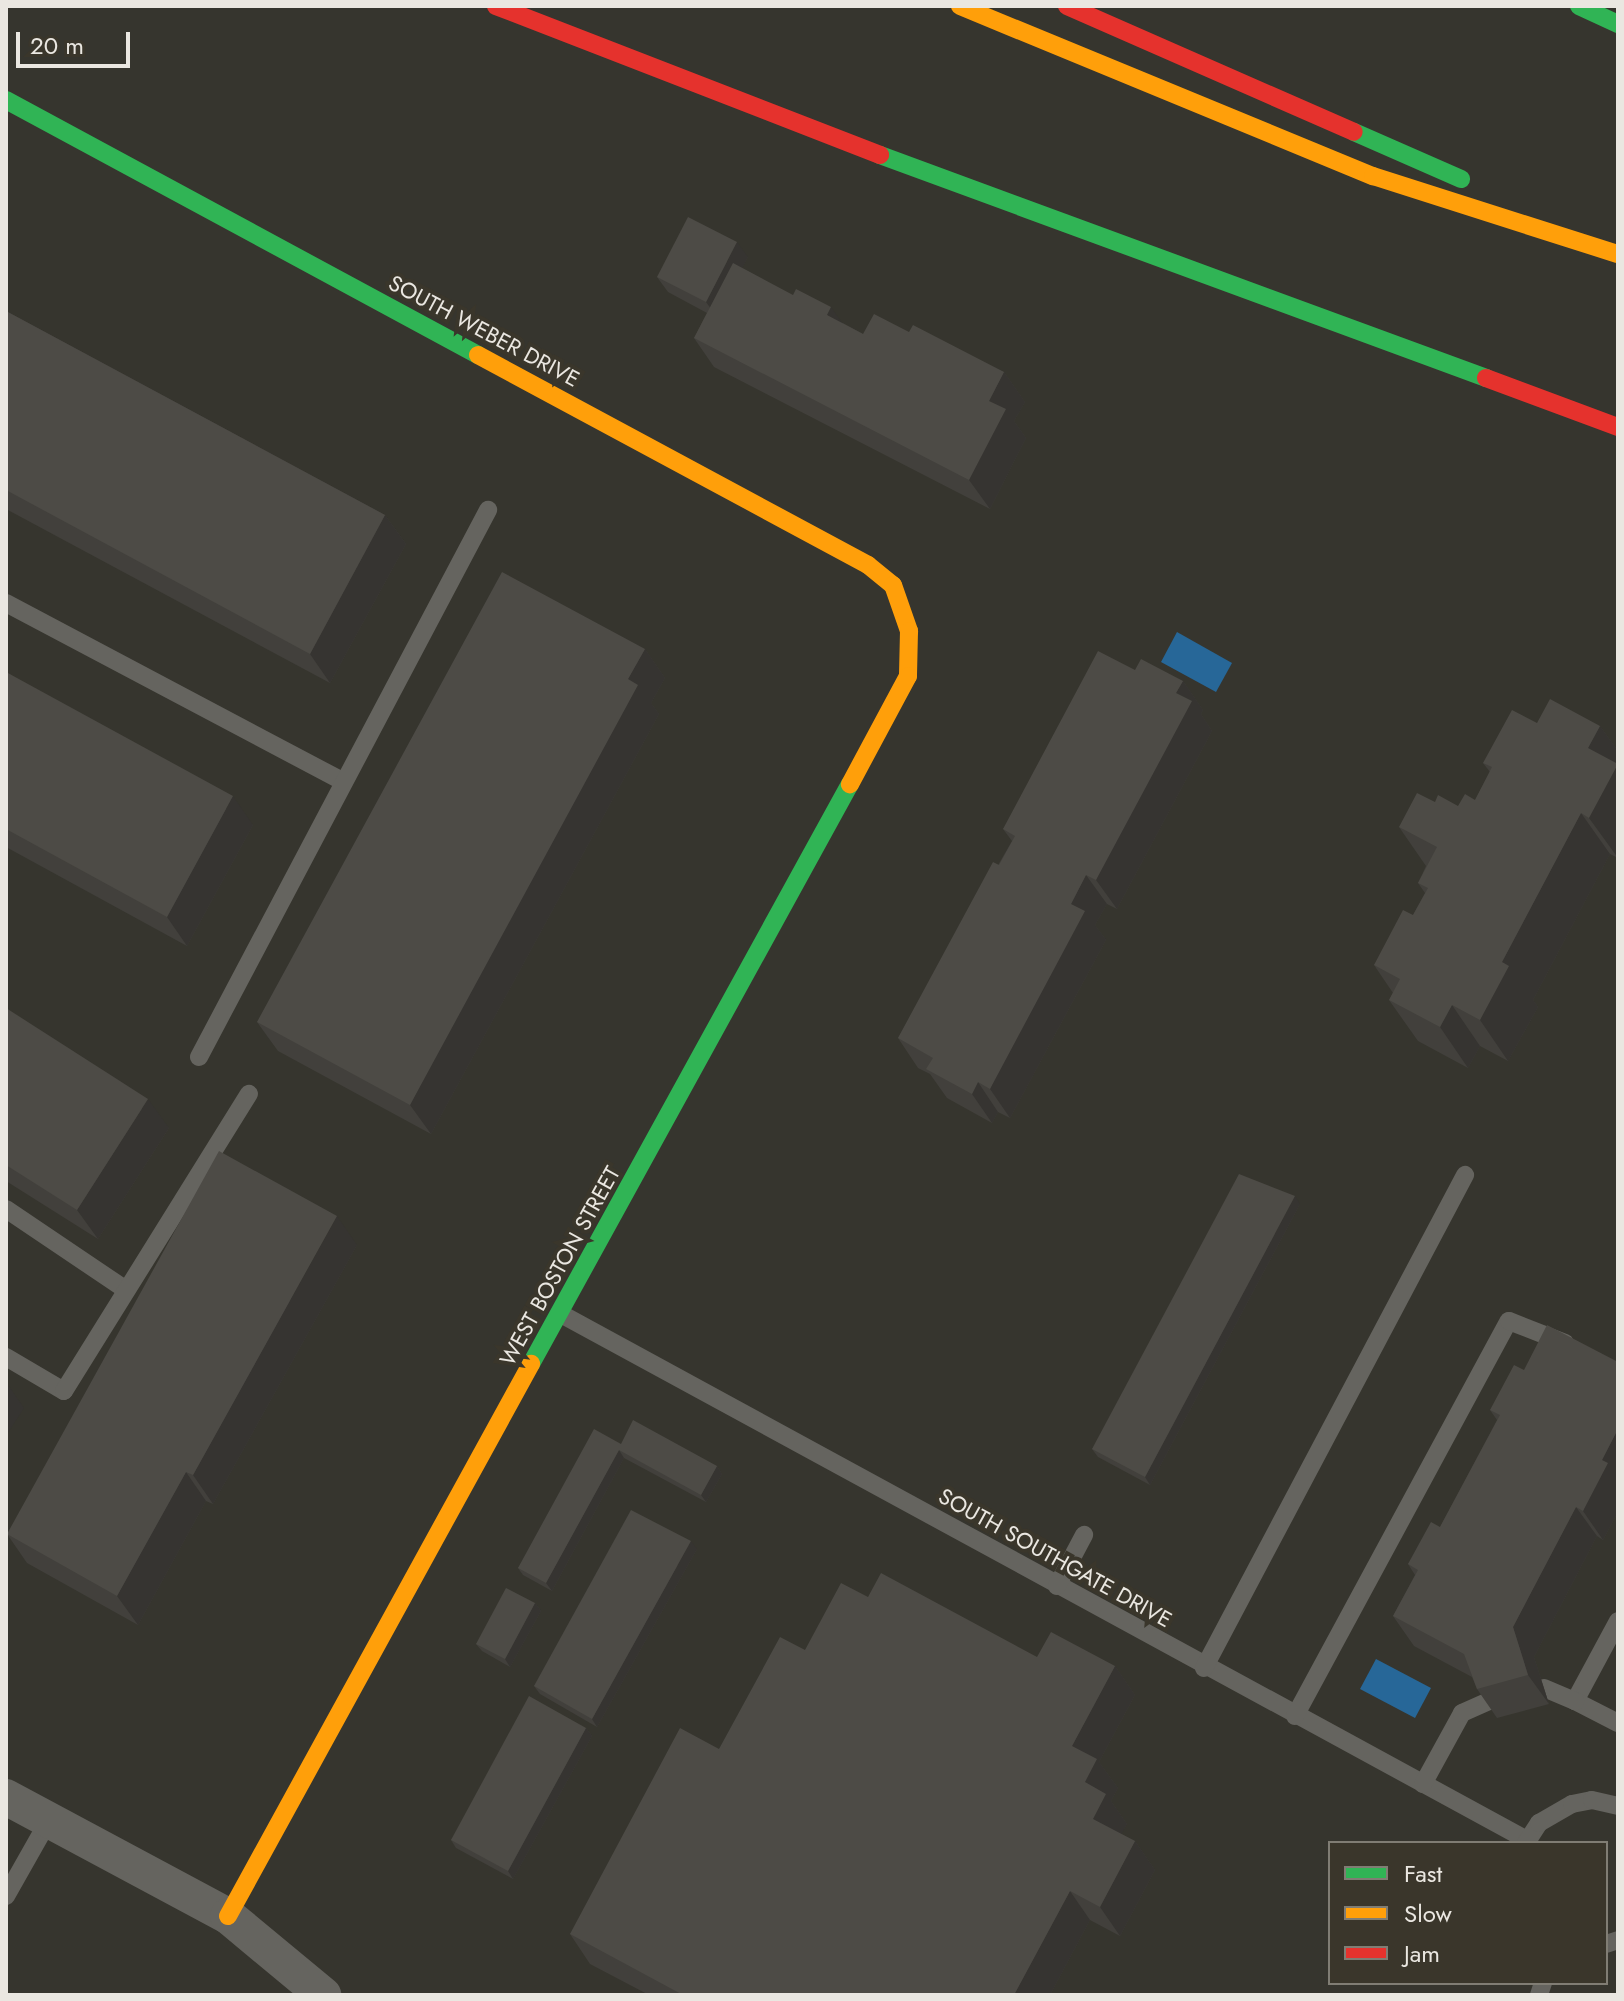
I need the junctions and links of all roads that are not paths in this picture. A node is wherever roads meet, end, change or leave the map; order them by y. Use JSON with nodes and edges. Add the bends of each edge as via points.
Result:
{"nodes":[{"id":1,"x":496,"y":6,"type":"edge"},
{"id":2,"x":960,"y":6,"type":"edge"},
{"id":3,"x":1067,"y":6,"type":"edge"},
{"id":4,"x":1579,"y":6,"type":"edge"},
{"id":5,"x":1618,"y":24,"type":"edge"},
{"id":6,"x":6,"y":100,"type":"edge"},
{"id":7,"x":1618,"y":253,"type":"edge"},
{"id":8,"x":1618,"y":427,"type":"edge"},
{"id":9,"x":488,"y":510,"type":"dead end"},
{"id":10,"x":6,"y":603,"type":"edge"},
{"id":11,"x":909,"y":631,"type":"joint"},
{"id":12,"x":342,"y":781,"type":"junction"},
{"id":13,"x":199,"y":1057,"type":"dead end"},
{"id":14,"x":249,"y":1094,"type":"dead end"},
{"id":15,"x":1465,"y":1175,"type":"dead end"},
{"id":16,"x":6,"y":1209,"type":"edge"},
{"id":17,"x":126,"y":1290,"type":"junction"},
{"id":18,"x":561,"y":1314,"type":"junction"},
{"id":19,"x":1581,"y":1349,"type":"edge"},
{"id":20,"x":6,"y":1357,"type":"edge"},
{"id":21,"x":1084,"y":1535,"type":"dead end"},
{"id":22,"x":1057,"y":1586,"type":"junction"},
{"id":23,"x":1618,"y":1621,"type":"edge"},
{"id":24,"x":1204,"y":1668,"type":"junction"},
{"id":25,"x":1544,"y":1688,"type":"dead end"},
{"id":26,"x":1491,"y":1700,"type":"edge"},
{"id":27,"x":1575,"y":1701,"type":"junction"},
{"id":28,"x":1295,"y":1716,"type":"junction"},
{"id":29,"x":1618,"y":1723,"type":"edge"},
{"id":30,"x":1423,"y":1784,"type":"junction"},
{"id":31,"x":6,"y":1797,"type":"edge"},
{"id":32,"x":1618,"y":1806,"type":"edge"},
{"id":33,"x":49,"y":1820,"type":"junction"},
{"id":34,"x":1525,"y":1841,"type":"edge"},
{"id":35,"x":1528,"y":1841,"type":"edge"},
{"id":36,"x":6,"y":1896,"type":"edge"},
{"id":37,"x":228,"y":1916,"type":"junction"},
{"id":38,"x":323,"y":1995,"type":"edge"}],
"edges":[{"from":1,"to":8,"type":"main road","via":[[695,87]]},
{"from":2,"to":7,"type":"main road","via":[[1373,176]]},
{"from":3,"to":7,"type":"main road"},
{"from":4,"to":5,"type":"main road"},
{"from":6,"to":11,"type":"main road","name":"SOUTH WEBER DRIVE","via":[[868,565],[893,585]]},
{"from":9,"to":12,"type":"lane"},
{"from":10,"to":12,"type":"lane"},
{"from":11,"to":18,"type":"main road","name":"WEST BOSTON STREET","via":[[908,676]]},
{"from":12,"to":13,"type":"lane"},
{"from":14,"to":17,"type":"lane"},
{"from":15,"to":24,"type":"lane"},
{"from":16,"to":17,"type":"lane"},
{"from":17,"to":20,"type":"lane","via":[[64,1391]]},
{"from":18,"to":22,"type":"lane","name":"SOUTH SOUTHGATE DRIVE"},
{"from":18,"to":37,"type":"main road","name":"WEST BOSTON STREET"},
{"from":19,"to":28,"type":"lane","via":[[1509,1321]]},
{"from":21,"to":22,"type":"lane"},
{"from":22,"to":24,"type":"lane","name":"SOUTH SOUTHGATE DRIVE"},
{"from":23,"to":27,"type":"lane"},
{"from":24,"to":28,"type":"lane","name":"SOUTH SOUTHGATE DRIVE"},
{"from":25,"to":27,"type":"lane"},
{"from":26,"to":30,"type":"lane","via":[[1462,1713]]},
{"from":27,"to":29,"type":"lane"},
{"from":28,"to":30,"type":"lane","name":"SOUTH SOUTHGATE DRIVE"},
{"from":30,"to":34,"type":"lane","name":"SOUTH SOUTHGATE DRIVE"},
{"from":31,"to":33,"type":"street"},
{"from":32,"to":35,"type":"lane","name":"SOUTH SOUTHGATE DRIVE","via":[[1592,1800],[1572,1804],[1539,1823]]},
{"from":33,"to":36,"type":"lane"},
{"from":33,"to":37,"type":"street"},
{"from":37,"to":38,"type":"street"}]}
